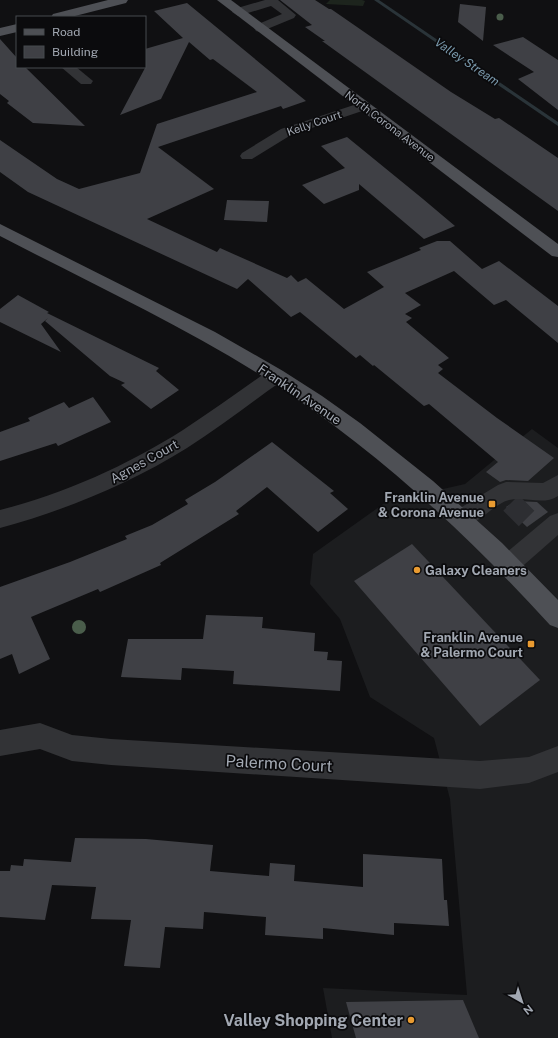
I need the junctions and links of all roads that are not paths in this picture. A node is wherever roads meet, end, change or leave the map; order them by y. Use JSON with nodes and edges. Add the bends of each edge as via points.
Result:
{"nodes":[{"id":1,"x":122,"y":0,"type":"edge"},
{"id":2,"x":223,"y":0,"type":"edge"},
{"id":3,"x":272,"y":1,"type":"edge"},
{"id":4,"x":238,"y":12,"type":"junction"},
{"id":5,"x":61,"y":16,"type":"edge"},
{"id":6,"x":16,"y":28,"type":"edge"},
{"id":7,"x":260,"y":28,"type":"junction"},
{"id":8,"x":0,"y":32,"type":"edge"},
{"id":9,"x":69,"y":68,"type":"edge"},
{"id":10,"x":86,"y":81,"type":"dead end"},
{"id":11,"x":363,"y":106,"type":"junction"},
{"id":12,"x":247,"y":156,"type":"dead end"},
{"id":13,"x":0,"y":229,"type":"edge"},
{"id":14,"x":558,"y":252,"type":"edge"},
{"id":15,"x":275,"y":376,"type":"junction"},
{"id":16,"x":558,"y":484,"type":"edge"},
{"id":17,"x":0,"y":519,"type":"edge"},
{"id":18,"x":460,"y":519,"type":"junction"},
{"id":19,"x":549,"y":527,"type":"edge"},
{"id":20,"x":508,"y":565,"type":"junction"},
{"id":21,"x":558,"y":616,"type":"edge"},
{"id":22,"x":0,"y":743,"type":"edge"},
{"id":23,"x":558,"y":759,"type":"edge"}],
"edges":[{"from":1,"to":5,"type":"main road"},
{"from":2,"to":4,"type":"main road","name":"North Corona Avenue"},
{"from":3,"to":4,"type":"street"},
{"from":3,"to":7,"type":"street","via":[[290,15]]},
{"from":4,"to":7,"type":"main road","name":"North Corona Avenue"},
{"from":6,"to":8,"type":"main road"},
{"from":7,"to":11,"type":"main road","name":"North Corona Avenue"},
{"from":9,"to":10,"type":"street"},
{"from":11,"to":12,"type":"street","name":"Kelly Court","via":[[286,132]]},
{"from":11,"to":14,"type":"main road","name":"North Corona Avenue"},
{"from":13,"to":15,"type":"main road","name":"Franklin Avenue","via":[[199,332]]},
{"from":15,"to":17,"type":"street","name":"Agnes Court","via":[[178,443],[111,480],[26,513]]},
{"from":15,"to":18,"type":"main road","name":"Franklin Avenue","via":[[336,417],[409,474]]},
{"from":16,"to":18,"type":"street","via":[[547,492],[506,491],[506,499]]},
{"from":18,"to":20,"type":"main road","name":"Franklin Avenue"},
{"from":19,"to":20,"type":"street"},
{"from":20,"to":21,"type":"main road","name":"Franklin Avenue"},
{"from":22,"to":23,"type":"street","name":"Palermo Court","via":[[40,736],[72,748],[111,752],[480,775],[530,770]]}]}
